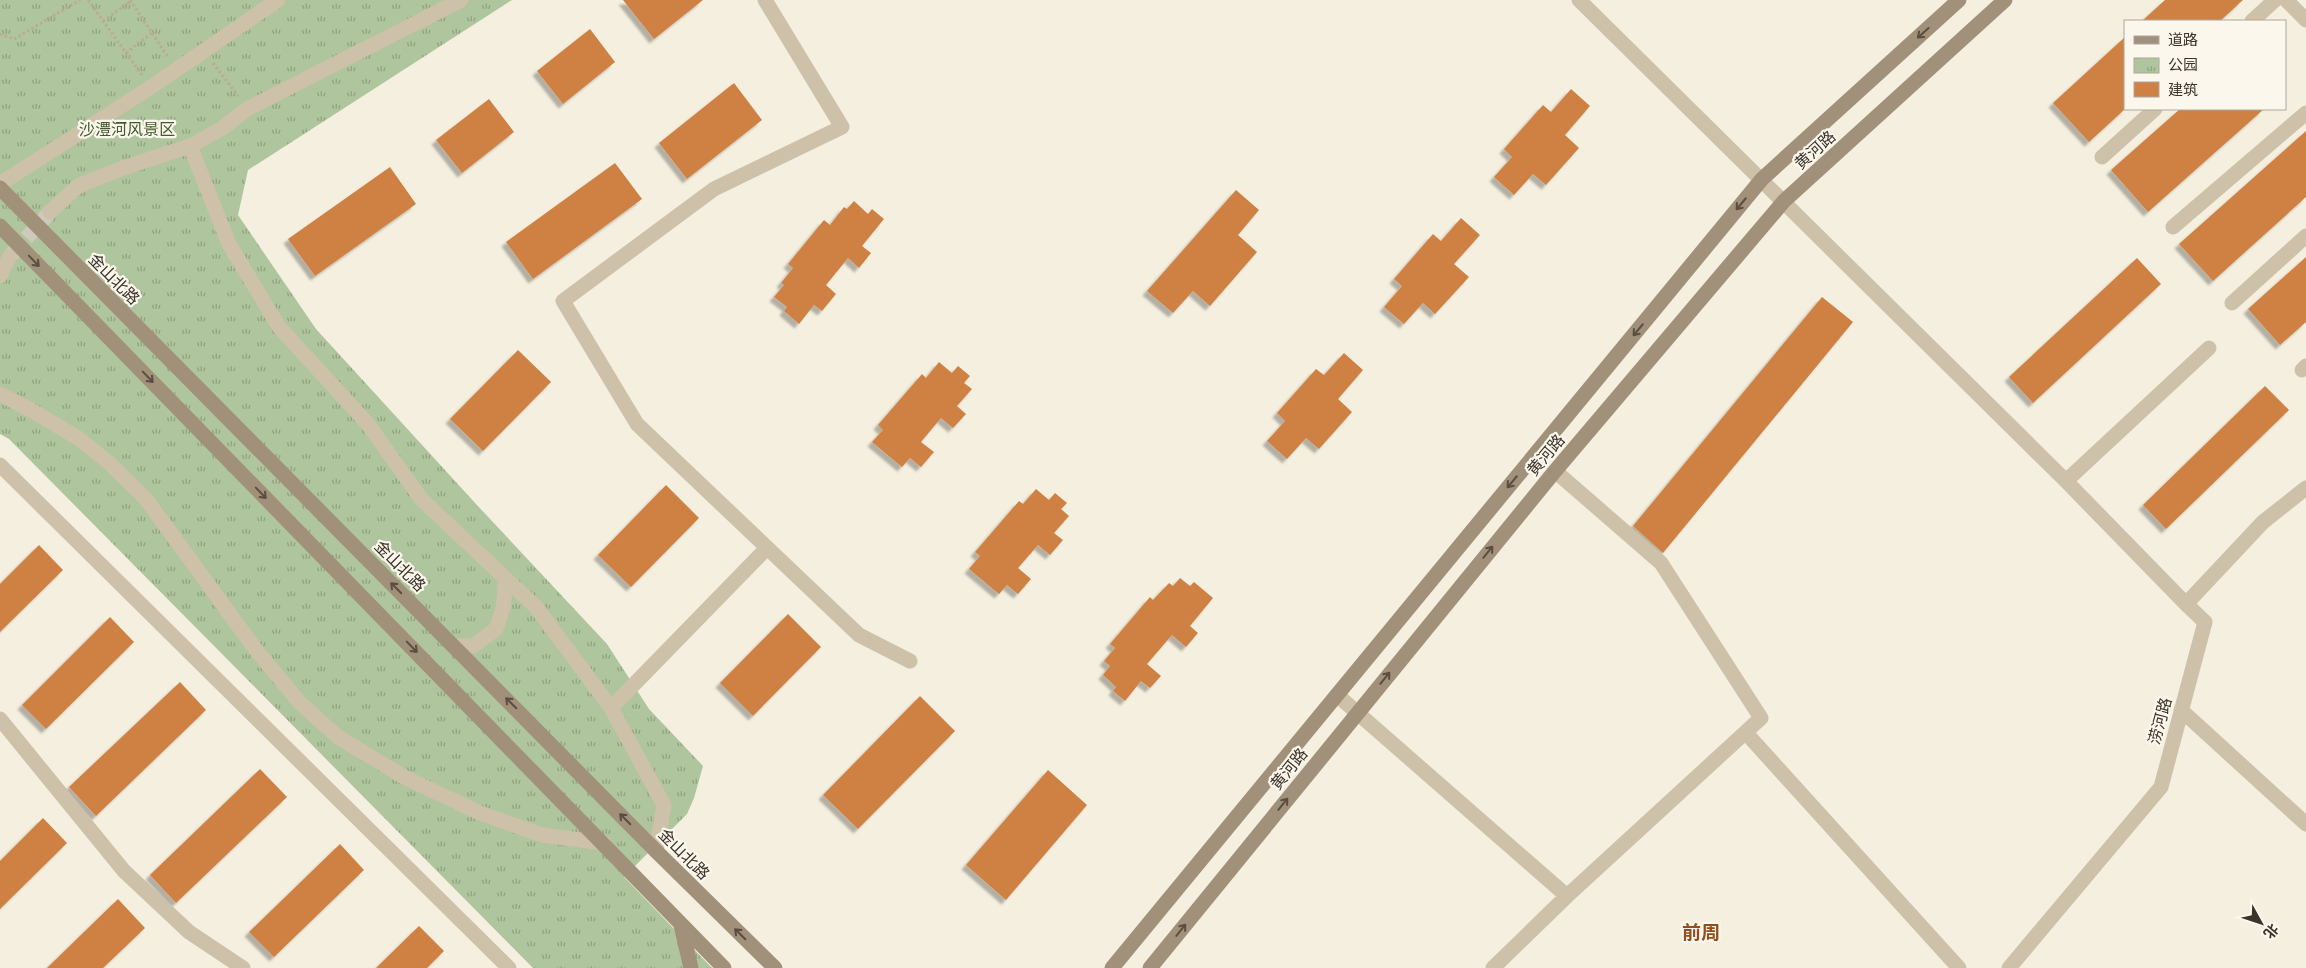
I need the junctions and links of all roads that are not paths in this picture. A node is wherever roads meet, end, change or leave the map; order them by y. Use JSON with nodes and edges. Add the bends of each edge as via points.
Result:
{"nodes":[{"id":1,"x":278,"y":0,"type":"edge"},
{"id":2,"x":461,"y":0,"type":"edge"},
{"id":3,"x":765,"y":0,"type":"edge"},
{"id":4,"x":1579,"y":0,"type":"edge"},
{"id":5,"x":1959,"y":0,"type":"edge"},
{"id":6,"x":2005,"y":0,"type":"edge"},
{"id":7,"x":2275,"y":0,"type":"edge"},
{"id":8,"x":2286,"y":0,"type":"edge"},
{"id":9,"x":2253,"y":20,"type":"edge"},
{"id":10,"x":2306,"y":20,"type":"edge"},
{"id":11,"x":2155,"y":110,"type":"edge"},
{"id":12,"x":2306,"y":113,"type":"edge"},
{"id":13,"x":190,"y":146,"type":"junction"},
{"id":14,"x":2102,"y":157,"type":"dead end"},
{"id":15,"x":1762,"y":179,"type":"junction"},
{"id":16,"x":0,"y":184,"type":"edge"},
{"id":17,"x":0,"y":188,"type":"edge"},
{"id":18,"x":1784,"y":201,"type":"junction"},
{"id":19,"x":50,"y":212,"type":"tunnel mouth"},
{"id":20,"x":0,"y":226,"type":"edge"},
{"id":21,"x":2173,"y":227,"type":"dead end"},
{"id":22,"x":2306,"y":236,"type":"edge"},
{"id":23,"x":10,"y":256,"type":"tunnel mouth"},
{"id":24,"x":0,"y":276,"type":"edge"},
{"id":25,"x":2232,"y":303,"type":"dead end"},
{"id":26,"x":2209,"y":348,"type":"dead end"},
{"id":27,"x":0,"y":394,"type":"edge"},
{"id":28,"x":0,"y":465,"type":"edge"},
{"id":29,"x":1555,"y":472,"type":"junction"},
{"id":30,"x":2066,"y":481,"type":"junction"},
{"id":31,"x":2306,"y":488,"type":"edge"},
{"id":32,"x":766,"y":549,"type":"junction"},
{"id":33,"x":506,"y":579,"type":"junction"},
{"id":34,"x":2186,"y":604,"type":"junction"},
{"id":35,"x":454,"y":646,"type":"junction"},
{"id":36,"x":910,"y":661,"type":"dead end"},
{"id":37,"x":1337,"y":695,"type":"junction"},
{"id":38,"x":611,"y":708,"type":"junction"},
{"id":39,"x":2181,"y":710,"type":"junction"},
{"id":40,"x":1358,"y":712,"type":"junction"},
{"id":41,"x":0,"y":719,"type":"edge"},
{"id":42,"x":1746,"y":733,"type":"junction"},
{"id":43,"x":2306,"y":824,"type":"edge"},
{"id":44,"x":604,"y":843,"type":"junction"},
{"id":45,"x":656,"y":851,"type":"junction"},
{"id":46,"x":1567,"y":896,"type":"junction"},
{"id":47,"x":680,"y":924,"type":"junction"},
{"id":48,"x":243,"y":968,"type":"edge"},
{"id":49,"x":509,"y":968,"type":"edge"},
{"id":50,"x":692,"y":968,"type":"edge"},
{"id":51,"x":724,"y":968,"type":"edge"},
{"id":52,"x":775,"y":968,"type":"edge"},
{"id":53,"x":1112,"y":968,"type":"edge"},
{"id":54,"x":1150,"y":968,"type":"edge"},
{"id":55,"x":1493,"y":968,"type":"edge"},
{"id":56,"x":1959,"y":968,"type":"edge"},
{"id":57,"x":2009,"y":968,"type":"edge"}],
"edges":[{"from":1,"to":16,"type":"street"},
{"from":2,"to":13,"type":"street","via":[[247,109],[222,129]]},
{"from":3,"to":32,"type":"street","via":[[842,127],[714,189],[564,301],[637,424]]},
{"from":4,"to":15,"type":"street"},
{"from":5,"to":15,"type":"main road","name":"黄河路","one_way":true},
{"from":6,"to":18,"type":"main road","name":"黄河路"},
{"from":7,"to":9,"type":"street"},
{"from":8,"to":10,"type":"street"},
{"from":11,"to":14,"type":"street"},
{"from":12,"to":21,"type":"street"},
{"from":13,"to":19,"type":"street","via":[[78,186]]},
{"from":13,"to":33,"type":"street","via":[[229,244],[279,327],[367,423],[422,500]]},
{"from":15,"to":18,"type":"street"},
{"from":15,"to":37,"type":"main road","name":"黄河路","one_way":true},
{"from":35,"to":17,"type":"main road","name":"金山北路","one_way":true},
{"from":18,"to":29,"type":"main road","name":"黄河路"},
{"from":18,"to":30,"type":"street"},
{"from":20,"to":44,"type":"main road","one_way":true},
{"from":22,"to":25,"type":"street"},
{"from":23,"to":24,"type":"street"},
{"from":26,"to":30,"type":"street"},
{"from":27,"to":44,"type":"street","via":[[78,438],[146,499],[256,650],[300,703],[338,736],[404,778],[480,813],[542,835]]},
{"from":28,"to":49,"type":"street"},
{"from":40,"to":29,"type":"main road","name":"黄河路","one_way":true},
{"from":29,"to":42,"type":"street","via":[[1660,563],[1762,718]]},
{"from":30,"to":34,"type":"street"},
{"from":31,"to":34,"type":"street","via":[[2262,522]]},
{"from":32,"to":36,"type":"street","via":[[859,635]]},
{"from":32,"to":38,"type":"street"},
{"from":33,"to":35,"type":"street","via":[[503,608],[496,629],[474,646]]},
{"from":33,"to":38,"type":"street","via":[[536,607]]},
{"from":34,"to":39,"type":"street","name":"涝河路","via":[[2205,622]]},
{"from":45,"to":35,"type":"main road","name":"金山北路","one_way":true},
{"from":37,"to":40,"type":"street"},
{"from":37,"to":53,"type":"main road","name":"黄河路"},
{"from":38,"to":45,"type":"street","via":[[664,805]]},
{"from":39,"to":43,"type":"street"},
{"from":39,"to":57,"type":"street","name":"涝河路","via":[[2161,787]]},
{"from":40,"to":46,"type":"street"},
{"from":54,"to":40,"type":"main road","name":"黄河路","one_way":true},
{"from":41,"to":48,"type":"street","via":[[124,871],[189,932]]},
{"from":42,"to":46,"type":"street"},
{"from":42,"to":56,"type":"street"},
{"from":44,"to":47,"type":"main road"},
{"from":52,"to":45,"type":"main road","name":"金山北路","one_way":true},
{"from":46,"to":55,"type":"street"},
{"from":47,"to":50,"type":"main road"},
{"from":47,"to":51,"type":"main road"}]}
